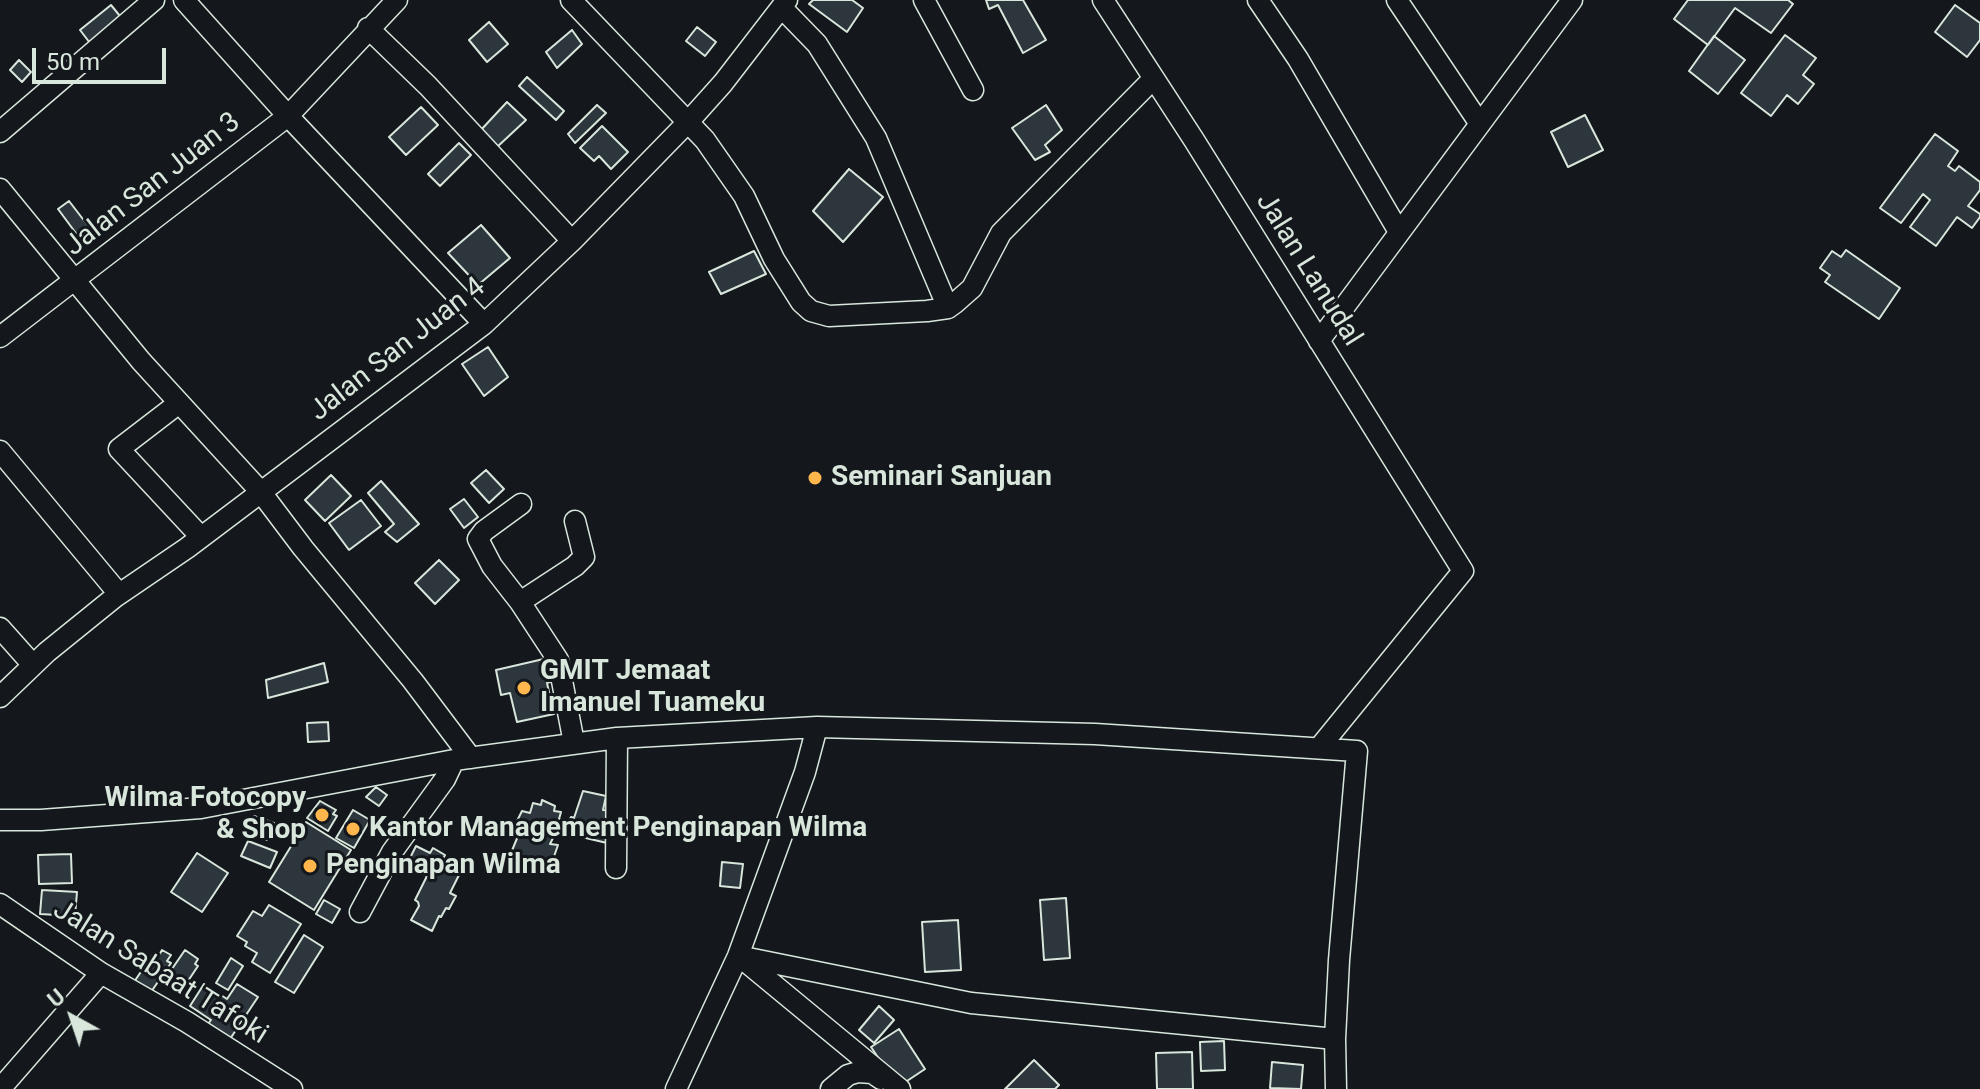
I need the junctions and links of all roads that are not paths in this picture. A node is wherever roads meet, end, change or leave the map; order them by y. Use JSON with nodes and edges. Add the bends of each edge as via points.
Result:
{"nodes":[{"id":1,"x":154,"y":0,"type":"edge"},
{"id":2,"x":184,"y":0,"type":"edge"},
{"id":3,"x":397,"y":0,"type":"edge"},
{"id":4,"x":571,"y":0,"type":"edge"},
{"id":5,"x":924,"y":0,"type":"edge"},
{"id":6,"x":1103,"y":0,"type":"edge"},
{"id":7,"x":1258,"y":0,"type":"edge"},
{"id":8,"x":1397,"y":0,"type":"edge"},
{"id":9,"x":1572,"y":0,"type":"edge"},
{"id":10,"x":784,"y":4,"type":"edge"},
{"id":11,"x":368,"y":28,"type":"junction"},
{"id":12,"x":1153,"y":79,"type":"junction"},
{"id":13,"x":973,"y":90,"type":"dead end"},
{"id":14,"x":288,"y":116,"type":"junction"},
{"id":15,"x":689,"y":121,"type":"junction"},
{"id":16,"x":1480,"y":124,"type":"junction"},
{"id":17,"x":0,"y":132,"type":"edge"},
{"id":18,"x":1,"y":191,"type":"edge"},
{"id":19,"x":1399,"y":232,"type":"junction"},
{"id":20,"x":572,"y":241,"type":"junction"},
{"id":21,"x":75,"y":281,"type":"junction"},
{"id":22,"x":948,"y":308,"type":"junction"},
{"id":23,"x":484,"y":324,"type":"junction"},
{"id":24,"x":0,"y":337,"type":"edge"},
{"id":25,"x":1319,"y":341,"type":"junction"},
{"id":26,"x":179,"y":403,"type":"junction"},
{"id":27,"x":0,"y":451,"type":"edge"},
{"id":28,"x":260,"y":491,"type":"junction"},
{"id":29,"x":521,"y":504,"type":"dead end"},
{"id":30,"x":575,"y":521,"type":"dead end"},
{"id":31,"x":201,"y":537,"type":"junction"},
{"id":32,"x":119,"y":594,"type":"junction"},
{"id":33,"x":520,"y":602,"type":"junction"},
{"id":34,"x":0,"y":628,"type":"edge"},
{"id":35,"x":33,"y":665,"type":"junction"},
{"id":36,"x":0,"y":697,"type":"edge"},
{"id":37,"x":817,"y":727,"type":"junction"},
{"id":38,"x":617,"y":738,"type":"junction"},
{"id":39,"x":574,"y":743,"type":"junction"},
{"id":40,"x":1319,"y":748,"type":"junction"},
{"id":41,"x":462,"y":759,"type":"junction"},
{"id":42,"x":0,"y":820,"type":"edge"},
{"id":43,"x":616,"y":868,"type":"dead end"},
{"id":44,"x":0,"y":904,"type":"edge"},
{"id":45,"x":360,"y":912,"type":"dead end"},
{"id":46,"x":738,"y":956,"type":"junction"},
{"id":47,"x":101,"y":973,"type":"junction"},
{"id":48,"x":1335,"y":1039,"type":"junction"},
{"id":49,"x":0,"y":1089,"type":"edge"},
{"id":50,"x":292,"y":1089,"type":"edge"},
{"id":51,"x":676,"y":1089,"type":"edge"},
{"id":52,"x":831,"y":1089,"type":"edge"},
{"id":53,"x":894,"y":1089,"type":"edge"},
{"id":54,"x":900,"y":1089,"type":"edge"},
{"id":55,"x":1336,"y":1089,"type":"edge"}],
"edges":[{"from":1,"to":17,"type":"street"},
{"from":2,"to":14,"type":"street"},
{"from":3,"to":11,"type":"street","name":"Jalan San Juan 3"},
{"from":4,"to":15,"type":"street"},
{"from":5,"to":13,"type":"street"},
{"from":6,"to":12,"type":"street","name":"Jalan Lanudal"},
{"from":7,"to":19,"type":"street"},
{"from":8,"to":16,"type":"street"},
{"from":9,"to":16,"type":"street"},
{"from":10,"to":15,"type":"street","name":"Jalan San Juan 4"},
{"from":10,"to":22,"type":"street","via":[[817,44],[876,138]]},
{"from":11,"to":14,"type":"street","name":"Jalan San Juan 3"},
{"from":11,"to":20,"type":"street"},
{"from":12,"to":22,"type":"street","via":[[1001,233],[972,288]]},
{"from":12,"to":25,"type":"street","name":"Jalan Lanudal"},
{"from":14,"to":21,"type":"street","name":"Jalan San Juan 3"},
{"from":14,"to":23,"type":"street"},
{"from":15,"to":20,"type":"street","name":"Jalan San Juan 4"},
{"from":15,"to":22,"type":"street","via":[[736,183],[774,259],[807,309],[829,316]]},
{"from":16,"to":19,"type":"street"},
{"from":18,"to":21,"type":"street"},
{"from":19,"to":25,"type":"street"},
{"from":20,"to":23,"type":"street","name":"Jalan San Juan 4"},
{"from":21,"to":24,"type":"street","name":"Jalan San Juan 3"},
{"from":21,"to":26,"type":"street"},
{"from":23,"to":28,"type":"street","name":"Jalan San Juan 4"},
{"from":25,"to":40,"type":"street","name":"Jalan Lanudal","via":[[1463,571]]},
{"from":26,"to":28,"type":"street"},
{"from":26,"to":31,"type":"street","via":[[119,449]]},
{"from":27,"to":32,"type":"street"},
{"from":28,"to":31,"type":"street","name":"Jalan San Juan 4"},
{"from":28,"to":41,"type":"street","via":[[413,681]]},
{"from":29,"to":33,"type":"street","via":[[478,539]]},
{"from":30,"to":33,"type":"street","via":[[584,557]]},
{"from":31,"to":32,"type":"street","name":"Jalan San Juan 4"},
{"from":32,"to":35,"type":"street","name":"Jalan San Juan 4"},
{"from":33,"to":39,"type":"street","via":[[558,660]]},
{"from":34,"to":35,"type":"street"},
{"from":35,"to":36,"type":"street","name":"Jalan San Juan 4"},
{"from":37,"to":38,"type":"street"},
{"from":37,"to":40,"type":"street","via":[[1095,734]]},
{"from":37,"to":46,"type":"street"},
{"from":38,"to":39,"type":"street"},
{"from":38,"to":43,"type":"street"},
{"from":39,"to":41,"type":"street"},
{"from":40,"to":48,"type":"street","via":[[1357,751]]},
{"from":41,"to":42,"type":"street","via":[[201,808]]},
{"from":41,"to":45,"type":"street","via":[[392,852]]},
{"from":44,"to":47,"type":"street","name":"Jalan Sabaat Tafoki"},
{"from":46,"to":48,"type":"street","via":[[971,1003]]},
{"from":46,"to":51,"type":"street"},
{"from":46,"to":54,"type":"street"},
{"from":47,"to":49,"type":"street"},
{"from":47,"to":50,"type":"street","name":"Jalan Sabaat Tafoki"},
{"from":48,"to":55,"type":"street"},
{"from":52,"to":53,"type":"street","via":[[858,1072],[872,1073]]}]}
